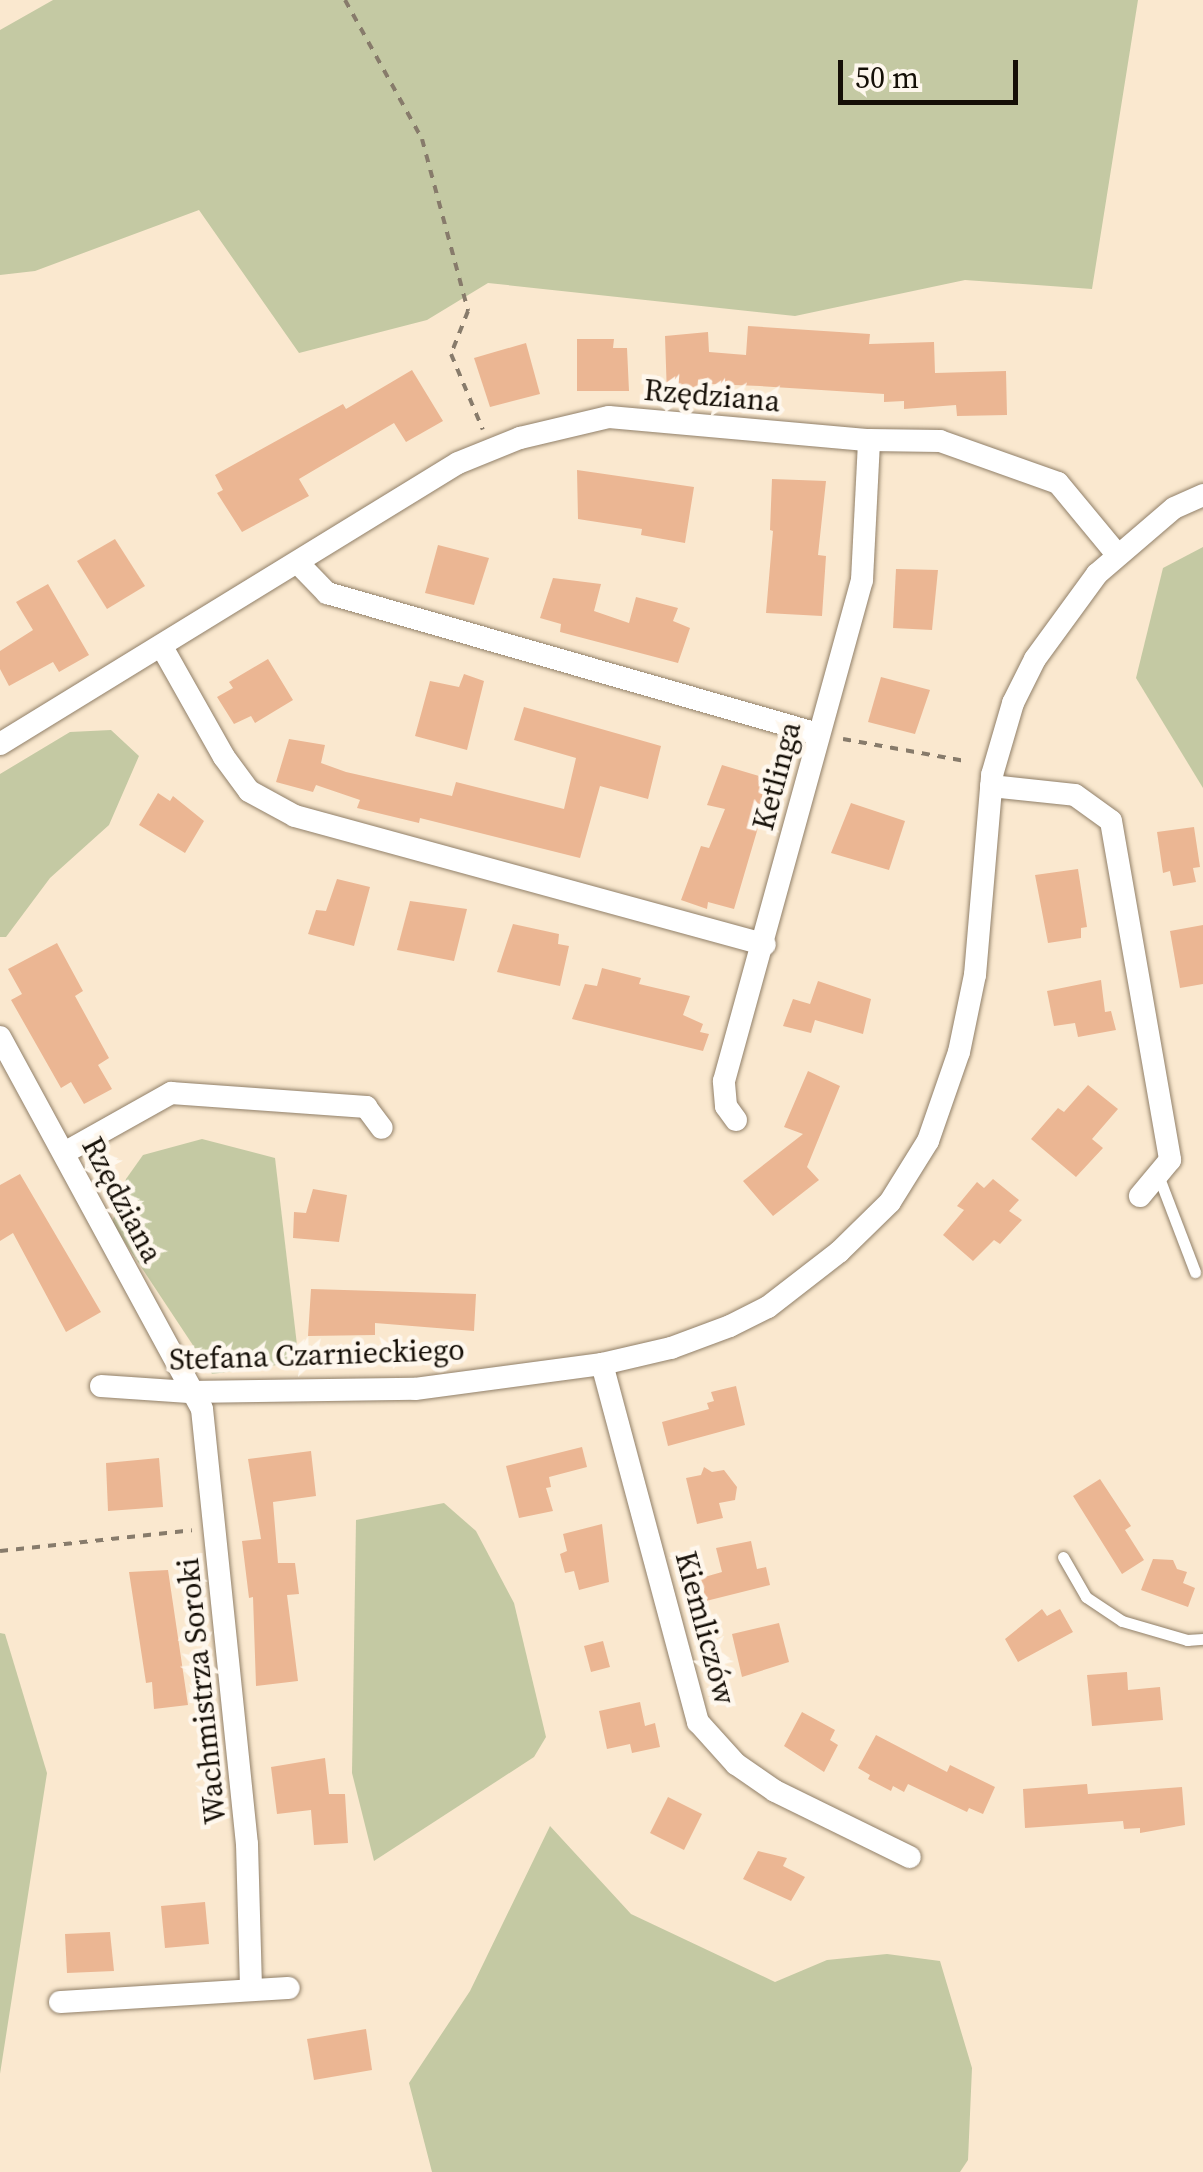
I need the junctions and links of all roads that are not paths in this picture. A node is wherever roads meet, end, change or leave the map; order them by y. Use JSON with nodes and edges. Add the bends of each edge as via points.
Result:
{"nodes":[{"id":1,"x":869,"y":440,"type":"junction"},
{"id":2,"x":1203,"y":494,"type":"edge"},
{"id":3,"x":1116,"y":553,"type":"junction"},
{"id":4,"x":298,"y":563,"type":"junction"},
{"id":5,"x":162,"y":647,"type":"junction"},
{"id":6,"x":818,"y":734,"type":"junction"},
{"id":7,"x":0,"y":744,"type":"edge"},
{"id":8,"x":991,"y":786,"type":"junction"},
{"id":9,"x":765,"y":945,"type":"junction"},
{"id":10,"x":0,"y":1037,"type":"edge"},
{"id":11,"x":736,"y":1120,"type":"dead end"},
{"id":12,"x":382,"y":1128,"type":"dead end"},
{"id":13,"x":64,"y":1154,"type":"junction"},
{"id":14,"x":1164,"y":1168,"type":"junction"},
{"id":15,"x":1140,"y":1196,"type":"dead end"},
{"id":16,"x":1195,"y":1272,"type":"dead end"},
{"id":17,"x":602,"y":1364,"type":"junction"},
{"id":18,"x":100,"y":1386,"type":"dead end"},
{"id":19,"x":189,"y":1392,"type":"junction"},
{"id":20,"x":1063,"y":1556,"type":"dead end"},
{"id":21,"x":1203,"y":1639,"type":"edge"},
{"id":22,"x":910,"y":1856,"type":"dead end"},
{"id":23,"x":289,"y":1988,"type":"dead end"},
{"id":24,"x":252,"y":1990,"type":"junction"},
{"id":25,"x":60,"y":2002,"type":"dead end"}],
"edges":[{"from":1,"to":3,"type":"street","name":"Rzędziana","via":[[940,441],[1058,483]]},
{"from":1,"to":4,"type":"street","name":"Rzędziana","via":[[608,418],[520,438],[458,463]]},
{"from":1,"to":6,"type":"street","name":"Ketlinga","via":[[862,580]]},
{"from":2,"to":3,"type":"street","name":"Stefana Czarnieckiego"},
{"from":3,"to":8,"type":"street","name":"Stefana Czarnieckiego","via":[[1035,659],[1013,703]]},
{"from":4,"to":5,"type":"street","name":"Rzędziana"},
{"from":4,"to":6,"type":"street","via":[[327,593]]},
{"from":5,"to":7,"type":"street","name":"Rzędziana"},
{"from":5,"to":9,"type":"street","via":[[249,792],[295,816]]},
{"from":6,"to":9,"type":"street","name":"Ketlinga"},
{"from":8,"to":14,"type":"street","via":[[1075,795],[1111,821]]},
{"from":8,"to":17,"type":"street","name":"Stefana Czarnieckiego","via":[[975,975],[959,1052],[928,1141],[890,1202],[768,1307],[670,1348]]},
{"from":9,"to":11,"type":"street","name":"Ketlinga","via":[[724,1080],[726,1106]]},
{"from":10,"to":13,"type":"street","name":"Rzędziana"},
{"from":12,"to":13,"type":"street","via":[[366,1107],[171,1093]]},
{"from":13,"to":19,"type":"street","name":"Rzędziana"},
{"from":14,"to":15,"type":"street"},
{"from":14,"to":16,"type":"lane"},
{"from":17,"to":19,"type":"street","name":"Stefana Czarnieckiego","via":[[415,1389]]},
{"from":17,"to":22,"type":"street","name":"Kiemliczów","via":[[698,1722],[736,1764],[774,1790]]},
{"from":18,"to":19,"type":"street","name":"Stefana Czarnieckiego"},
{"from":19,"to":24,"type":"street","name":"Wachmistrza Soroki","via":[[202,1409],[216,1526],[247,1844]]},
{"from":20,"to":21,"type":"lane","via":[[1086,1596],[1122,1621]]},
{"from":23,"to":24,"type":"street"},
{"from":24,"to":25,"type":"street"}]}
